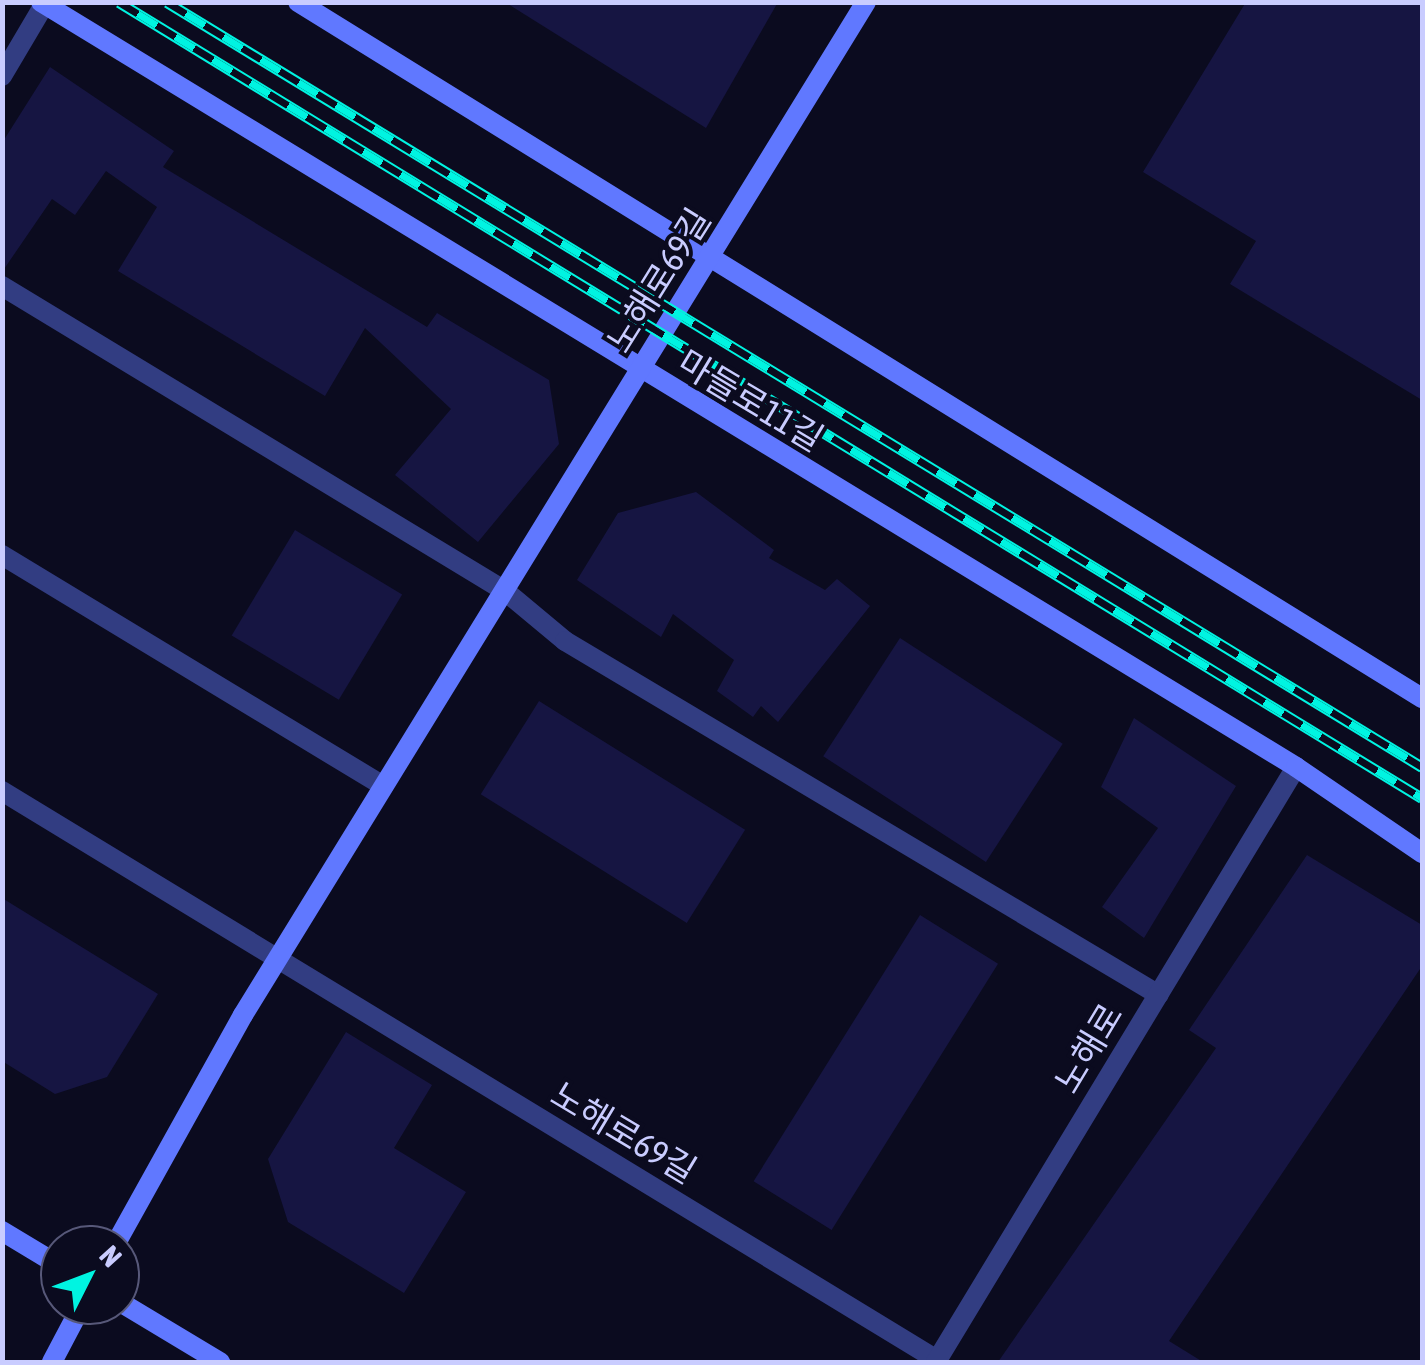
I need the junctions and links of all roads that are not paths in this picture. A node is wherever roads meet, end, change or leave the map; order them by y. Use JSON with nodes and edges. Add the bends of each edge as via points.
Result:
{"nodes":[{"id":1,"x":298,"y":2,"type":"edge"},
{"id":2,"x":866,"y":2,"type":"edge"},
{"id":3,"x":43,"y":4,"type":"edge"},
{"id":4,"x":2,"y":76,"type":"edge"},
{"id":5,"x":708,"y":260,"type":"junction"},
{"id":6,"x":2,"y":286,"type":"edge"},
{"id":7,"x":640,"y":371,"type":"junction"},
{"id":8,"x":2,"y":555,"type":"edge"},
{"id":9,"x":505,"y":591,"type":"junction"},
{"id":10,"x":1422,"y":698,"type":"edge"},
{"id":11,"x":1296,"y":767,"type":"junction"},
{"id":12,"x":384,"y":786,"type":"junction"},
{"id":13,"x":2,"y":790,"type":"edge"},
{"id":14,"x":1422,"y":853,"type":"edge"},
{"id":15,"x":277,"y":960,"type":"junction"},
{"id":16,"x":1159,"y":995,"type":"junction"},
{"id":17,"x":126,"y":1225,"type":"edge"},
{"id":18,"x":2,"y":1231,"type":"edge"},
{"id":19,"x":40,"y":1254,"type":"edge"},
{"id":20,"x":140,"y":1314,"type":"edge"},
{"id":21,"x":71,"y":1325,"type":"edge"},
{"id":22,"x":936,"y":1361,"type":"edge"},
{"id":23,"x":52,"y":1362,"type":"edge"},
{"id":24,"x":220,"y":1362,"type":"edge"}],
"edges":[{"from":1,"to":5,"type":"main road"},
{"from":2,"to":5,"type":"main road","name":"노해로69길"},
{"from":3,"to":4,"type":"street","name":"마들로11길"},
{"from":3,"to":7,"type":"main road","name":"마들로11길"},
{"from":5,"to":7,"type":"main road","name":"노해로69길"},
{"from":5,"to":10,"type":"main road"},
{"from":6,"to":9,"type":"street"},
{"from":7,"to":9,"type":"main road","name":"노해로69길"},
{"from":7,"to":11,"type":"main road","name":"마들로11길"},
{"from":8,"to":12,"type":"street"},
{"from":9,"to":12,"type":"main road","name":"노해로69길"},
{"from":9,"to":16,"type":"street","via":[[566,641]]},
{"from":11,"to":14,"type":"main road","name":"마들로11길"},
{"from":11,"to":16,"type":"street","name":"노해로"},
{"from":12,"to":15,"type":"main road","name":"노해로69길"},
{"from":13,"to":15,"type":"street","name":"노해로69길"},
{"from":15,"to":17,"type":"main road","name":"노해로69길"},
{"from":15,"to":22,"type":"street","name":"노해로69길"},
{"from":16,"to":22,"type":"street","name":"노해로"},
{"from":18,"to":19,"type":"main road"},
{"from":20,"to":24,"type":"main road"},
{"from":21,"to":23,"type":"main road"}]}
